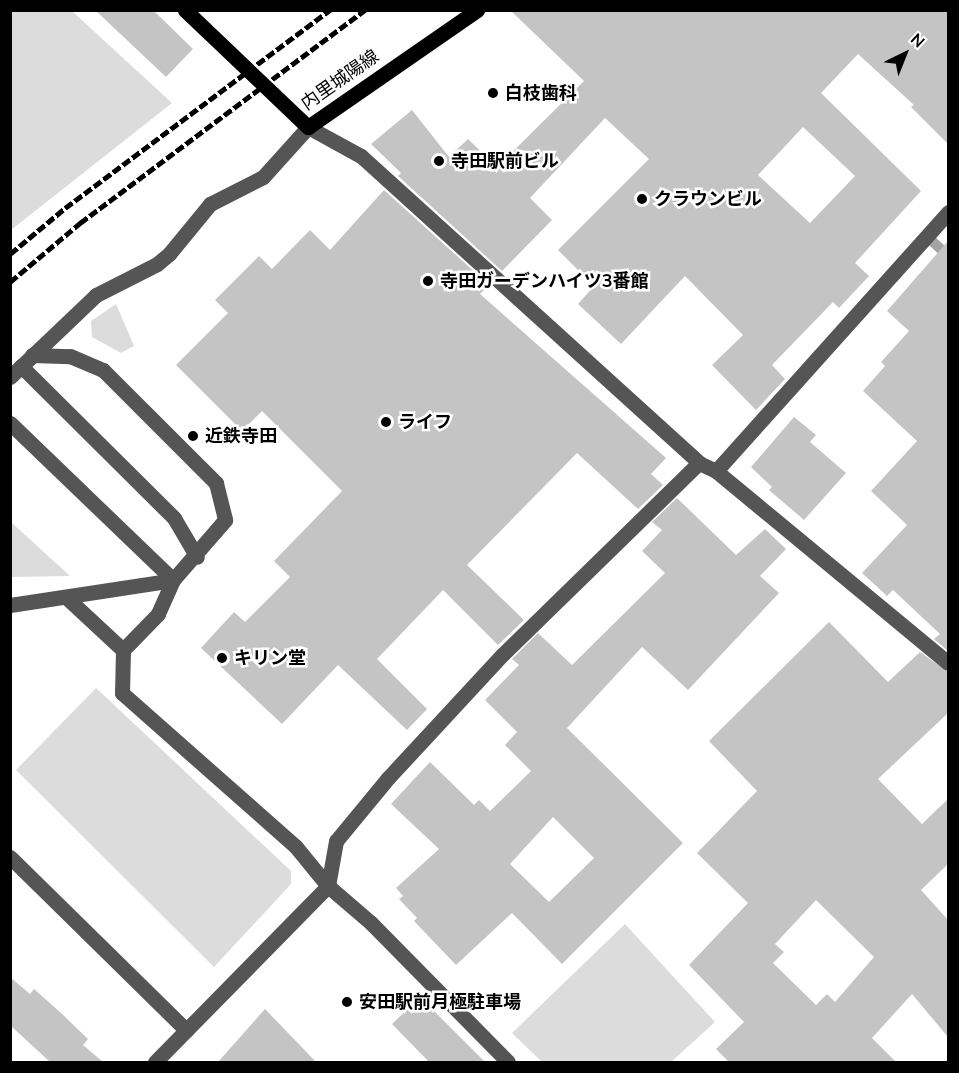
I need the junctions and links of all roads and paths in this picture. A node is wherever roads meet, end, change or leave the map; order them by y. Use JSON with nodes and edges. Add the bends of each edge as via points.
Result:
{"nodes":[{"id":1,"x":185,"y":10,"type":"edge"},
{"id":2,"x":477,"y":10,"type":"edge"},
{"id":3,"x":308,"y":127,"type":"junction"},
{"id":4,"x":948,"y":212,"type":"edge"},
{"id":5,"x":32,"y":355,"type":"junction"},
{"id":6,"x":16,"y":372,"type":"edge"},
{"id":7,"x":10,"y":423,"type":"edge"},
{"id":8,"x":699,"y":463,"type":"junction"},
{"id":9,"x":716,"y":471,"type":"junction"},
{"id":10,"x":197,"y":557,"type":"junction"},
{"id":11,"x":173,"y":580,"type":"junction"},
{"id":12,"x":68,"y":598,"type":"junction"},
{"id":13,"x":10,"y":605,"type":"edge"},
{"id":14,"x":123,"y":651,"type":"junction"},
{"id":15,"x":948,"y":663,"type":"edge"},
{"id":16,"x":10,"y":857,"type":"edge"},
{"id":17,"x":328,"y":886,"type":"junction"},
{"id":18,"x":186,"y":1030,"type":"junction"},
{"id":19,"x":154,"y":1062,"type":"edge"},
{"id":20,"x":508,"y":1062,"type":"edge"}],
"edges":[{"from":1,"to":3,"type":"main road","name":"内里城陽線"},
{"from":2,"to":3,"type":"main road","name":"内里城陽線"},
{"from":3,"to":5,"type":"street","via":[[263,177],[210,204],[169,254],[96,295]]},
{"from":3,"to":8,"type":"street","via":[[361,156]]},
{"from":4,"to":9,"type":"street"},
{"from":5,"to":6,"type":"street"},
{"from":5,"to":10,"type":"street","via":[[70,356],[103,370],[216,483],[225,520]]},
{"from":6,"to":10,"type":"street","via":[[174,518]]},
{"from":7,"to":11,"type":"street"},
{"from":8,"to":9,"type":"street"},
{"from":8,"to":17,"type":"street","via":[[502,655],[388,778],[336,841]]},
{"from":9,"to":15,"type":"street"},
{"from":10,"to":11,"type":"street"},
{"from":11,"to":12,"type":"street"},
{"from":11,"to":14,"type":"street","via":[[158,614]]},
{"from":12,"to":13,"type":"street"},
{"from":12,"to":14,"type":"street"},
{"from":14,"to":17,"type":"street","via":[[122,693],[296,847]]},
{"from":16,"to":18,"type":"street"},
{"from":17,"to":18,"type":"street"},
{"from":17,"to":20,"type":"street","via":[[371,923]]},
{"from":18,"to":19,"type":"street"}]}
